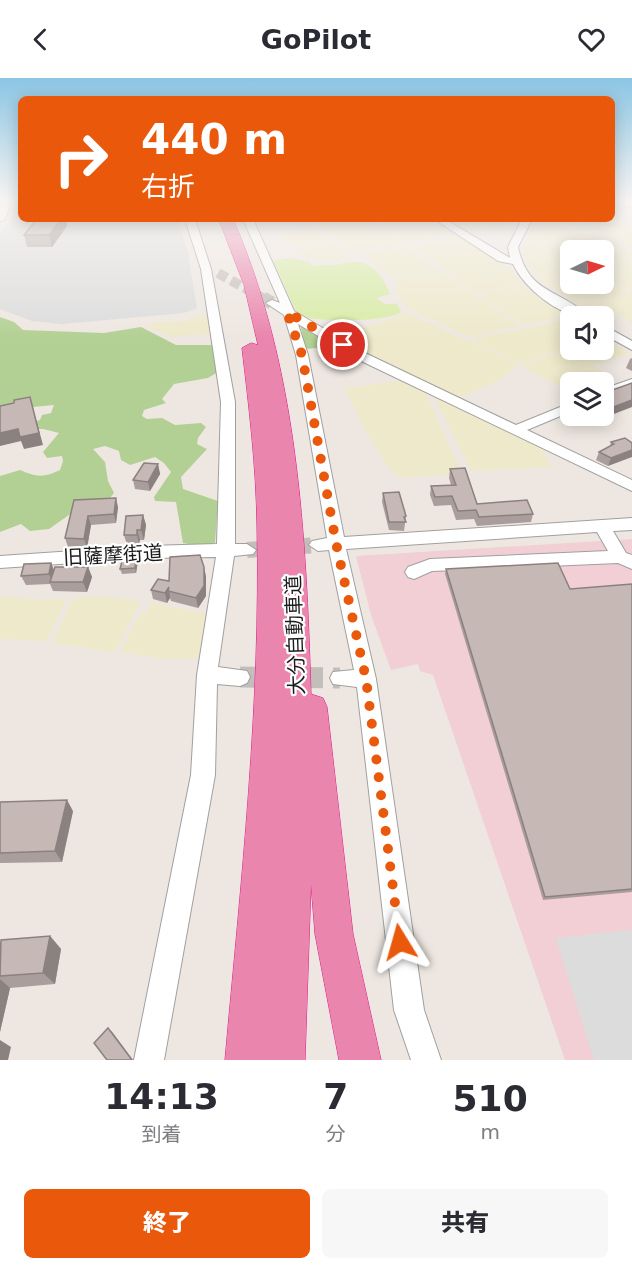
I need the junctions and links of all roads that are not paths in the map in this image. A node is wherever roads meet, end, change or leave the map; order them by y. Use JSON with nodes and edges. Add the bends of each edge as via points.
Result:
{"nodes":[{"id":1,"x":202,"y":247,"type":"edge"},
{"id":2,"x":223,"y":247,"type":"edge"},
{"id":3,"x":237,"y":247,"type":"edge"},
{"id":4,"x":261,"y":247,"type":"edge"},
{"id":5,"x":483,"y":247,"type":"edge"},
{"id":6,"x":513,"y":247,"type":"edge"},
{"id":7,"x":516,"y":262,"type":"junction"},
{"id":8,"x":272,"y":303,"type":"tunnel mouth"},
{"id":9,"x":567,"y":306,"type":"edge"},
{"id":10,"x":287,"y":312,"type":"junction"},
{"id":11,"x":614,"y":335,"type":"edge"},
{"id":12,"x":632,"y":346,"type":"edge"},
{"id":13,"x":632,"y":383,"type":"edge"},
{"id":14,"x":614,"y":390,"type":"edge"},
{"id":15,"x":560,"y":411,"type":"edge"},
{"id":16,"x":514,"y":430,"type":"junction"},
{"id":17,"x":632,"y":486,"type":"edge"},
{"id":18,"x":632,"y":524,"type":"edge"},
{"id":19,"x":602,"y":526,"type":"junction"},
{"id":20,"x":316,"y":548,"type":"junction"},
{"id":21,"x":226,"y":550,"type":"junction"},
{"id":22,"x":247,"y":550,"type":"tunnel mouth"},
{"id":23,"x":626,"y":560,"type":"edge"},
{"id":24,"x":0,"y":562,"type":"edge"},
{"id":25,"x":414,"y":572,"type":"dead end"},
{"id":26,"x":207,"y":675,"type":"junction"},
{"id":27,"x":240,"y":677,"type":"tunnel mouth"},
{"id":28,"x":149,"y":1060,"type":"edge"},
{"id":29,"x":246,"y":1060,"type":"edge"},
{"id":30,"x":284,"y":1060,"type":"edge"},
{"id":31,"x":360,"y":1060,"type":"edge"},
{"id":32,"x":426,"y":1060,"type":"edge"}],
"edges":[{"from":1,"to":21,"type":"street","via":[[212,271],[228,402]]},
{"from":2,"to":29,"type":"highway","name":"大分自動車道","via":[[247,323],[256,379],[270,603],[267,731]]},
{"from":3,"to":20,"type":"highway","name":"大分自動車道","via":[[248,274]]},
{"from":4,"to":10,"type":"street"},
{"from":5,"to":7,"type":"street","via":[[502,259]]},
{"from":6,"to":7,"type":"street"},
{"from":7,"to":9,"type":"street","via":[[531,282]]},
{"from":8,"to":10,"type":"street"},
{"from":10,"to":16,"type":"street","via":[[361,356]]},
{"from":10,"to":20,"type":"street","via":[[302,355]]},
{"from":11,"to":12,"type":"street"},
{"from":13,"to":14,"type":"street"},
{"from":15,"to":16,"type":"street"},
{"from":16,"to":17,"type":"street"},
{"from":18,"to":19,"type":"street"},
{"from":19,"to":20,"type":"street"},
{"from":19,"to":23,"type":"street"},
{"from":20,"to":30,"type":"highway","name":"大分自動車道","via":[[297,727]]},
{"from":20,"to":31,"type":"highway","via":[[306,649],[334,934]]},
{"from":20,"to":32,"type":"street","via":[[353,679],[409,1010]]},
{"from":21,"to":22,"type":"street","name":"旧薩摩街道"},
{"from":21,"to":24,"type":"street","name":"旧薩摩街道"},
{"from":21,"to":26,"type":"street"},
{"from":23,"to":25,"type":"street","via":[[430,565]]},
{"from":26,"to":27,"type":"street"},
{"from":26,"to":28,"type":"street","via":[[203,776]]}]}
